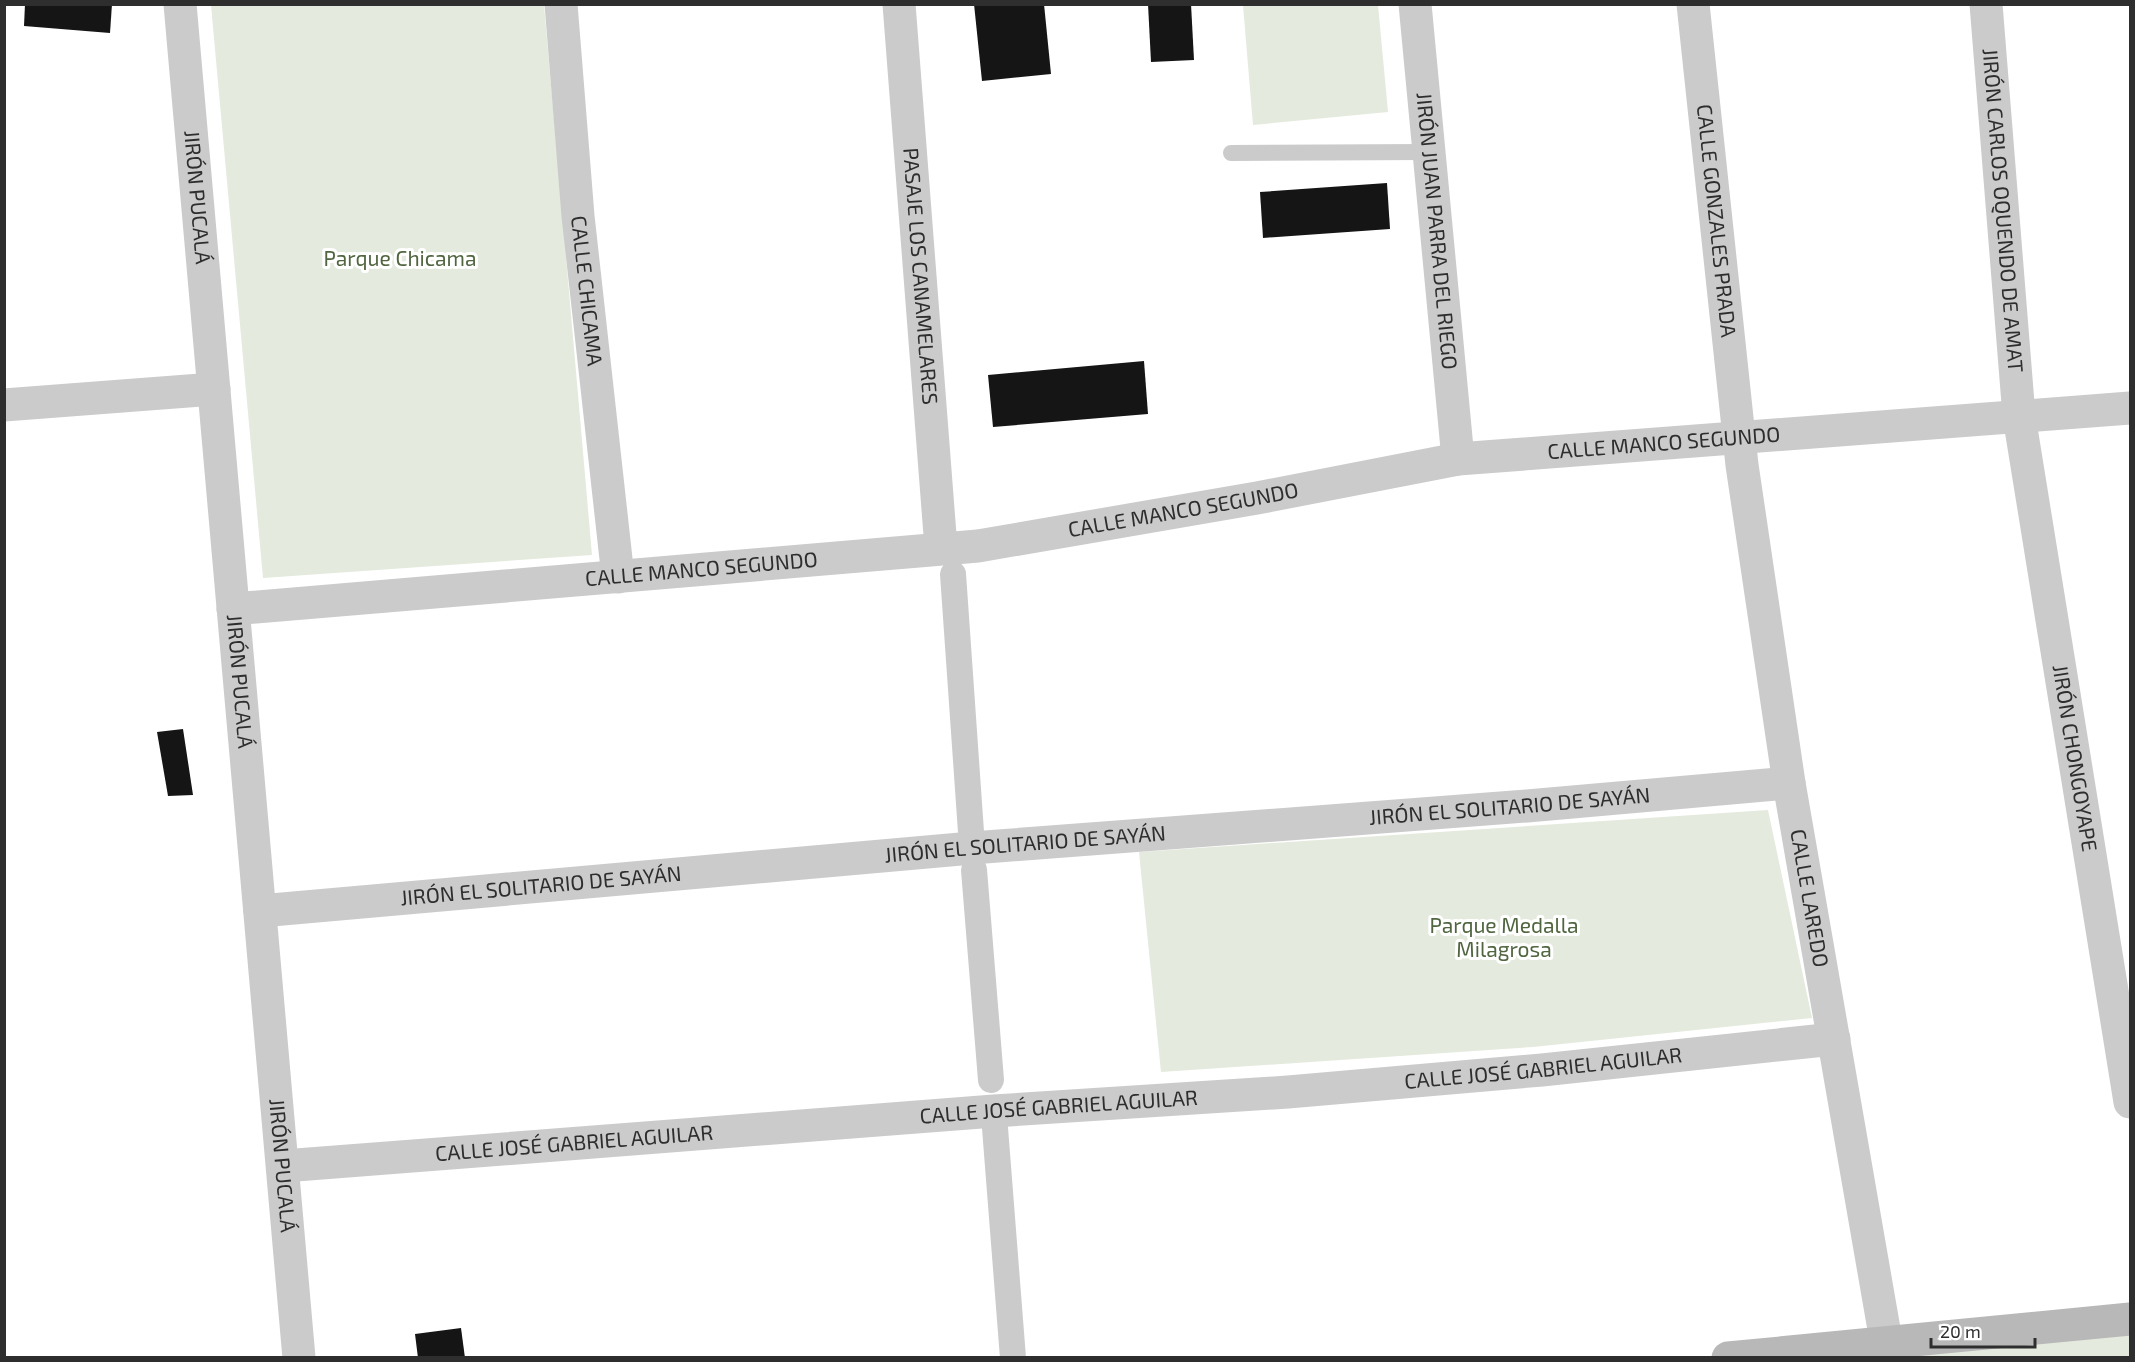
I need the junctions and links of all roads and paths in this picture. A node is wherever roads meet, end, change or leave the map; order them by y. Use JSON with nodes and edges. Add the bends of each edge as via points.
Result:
{"nodes":[{"id":1,"x":180,"y":4,"type":"edge"},
{"id":2,"x":561,"y":4,"type":"edge"},
{"id":3,"x":899,"y":4,"type":"edge"},
{"id":4,"x":1415,"y":4,"type":"edge"},
{"id":5,"x":1693,"y":4,"type":"edge"},
{"id":6,"x":1986,"y":4,"type":"edge"},
{"id":7,"x":1427,"y":152,"type":"junction"},
{"id":8,"x":1231,"y":153,"type":"dead end"},
{"id":9,"x":214,"y":389,"type":"junction"},
{"id":10,"x":4,"y":405,"type":"edge"},
{"id":11,"x":2130,"y":408,"type":"edge"},
{"id":12,"x":2019,"y":416,"type":"junction"},
{"id":13,"x":1739,"y":436,"type":"junction"},
{"id":14,"x":1458,"y":459,"type":"junction"},
{"id":15,"x":947,"y":561,"type":"junction"},
{"id":16,"x":618,"y":577,"type":"junction"},
{"id":17,"x":233,"y":609,"type":"junction"},
{"id":18,"x":1789,"y":783,"type":"junction"},
{"id":19,"x":971,"y":832,"type":"dead end"},
{"id":20,"x":974,"y":870,"type":"dead end"},
{"id":21,"x":260,"y":911,"type":"junction"},
{"id":22,"x":1834,"y":1039,"type":"junction"},
{"id":23,"x":991,"y":1080,"type":"dead end"},
{"id":24,"x":2130,"y":1102,"type":"edge"},
{"id":25,"x":995,"y":1128,"type":"dead end"},
{"id":26,"x":282,"y":1166,"type":"junction"},
{"id":27,"x":2130,"y":1319,"type":"edge"},
{"id":28,"x":1889,"y":1351,"type":"edge"},
{"id":29,"x":299,"y":1358,"type":"edge"},
{"id":30,"x":1013,"y":1358,"type":"edge"},
{"id":31,"x":1728,"y":1358,"type":"edge"}],
"edges":[{"from":1,"to":9,"type":"street","name":"JIRÓN PUCALÁ"},
{"from":2,"to":16,"type":"street","name":"CALLE CHICAMA","via":[[578,216]]},
{"from":3,"to":15,"type":"street","name":"PASAJE LOS CANAMELARES"},
{"from":4,"to":7,"type":"street","name":"JIRÓN JUAN PARRA DEL RIEGO"},
{"from":5,"to":13,"type":"street","name":"CALLE GONZALES PRADA"},
{"from":6,"to":12,"type":"street","name":"JIRÓN CARLOS OQUENDO DE AMAT"},
{"from":7,"to":8,"type":"lane"},
{"from":7,"to":14,"type":"street","name":"JIRÓN JUAN PARRA DEL RIEGO"},
{"from":9,"to":10,"type":"street"},
{"from":9,"to":17,"type":"street","name":"JIRÓN PUCALÁ"},
{"from":11,"to":12,"type":"street","name":"CALLE MANCO SEGUNDO"},
{"from":12,"to":13,"type":"street","name":"CALLE MANCO SEGUNDO"},
{"from":12,"to":24,"type":"street","name":"JIRÓN CHONGOYAPE"},
{"from":13,"to":14,"type":"street","name":"CALLE MANCO SEGUNDO"},
{"from":13,"to":18,"type":"street","name":"CALLE LAREDO"},
{"from":14,"to":15,"type":"street","name":"CALLE MANCO SEGUNDO","via":[[978,546]]},
{"from":15,"to":16,"type":"street","name":"CALLE MANCO SEGUNDO"},
{"from":15,"to":19,"type":"street","name":"PASAJE LOS CANAMELARES"},
{"from":16,"to":17,"type":"street","name":"CALLE MANCO SEGUNDO"},
{"from":17,"to":21,"type":"street","name":"JIRÓN PUCALÁ"},
{"from":18,"to":21,"type":"street","name":"JIRÓN EL SOLITARIO DE SAYÁN","via":[[972,848]]},
{"from":18,"to":22,"type":"street","name":"CALLE LAREDO"},
{"from":20,"to":23,"type":"street"},
{"from":21,"to":26,"type":"street","name":"JIRÓN PUCALÁ"},
{"from":22,"to":26,"type":"street","name":"CALLE JOSÉ GABRIEL AGUILAR","via":[[1299,1091]]},
{"from":22,"to":28,"type":"street","name":"CALLE LAREDO"},
{"from":25,"to":30,"type":"street"},
{"from":26,"to":29,"type":"street","name":"JIRÓN PUCALÁ"},
{"from":27,"to":28,"type":"main road"},
{"from":28,"to":31,"type":"main road"}]}
